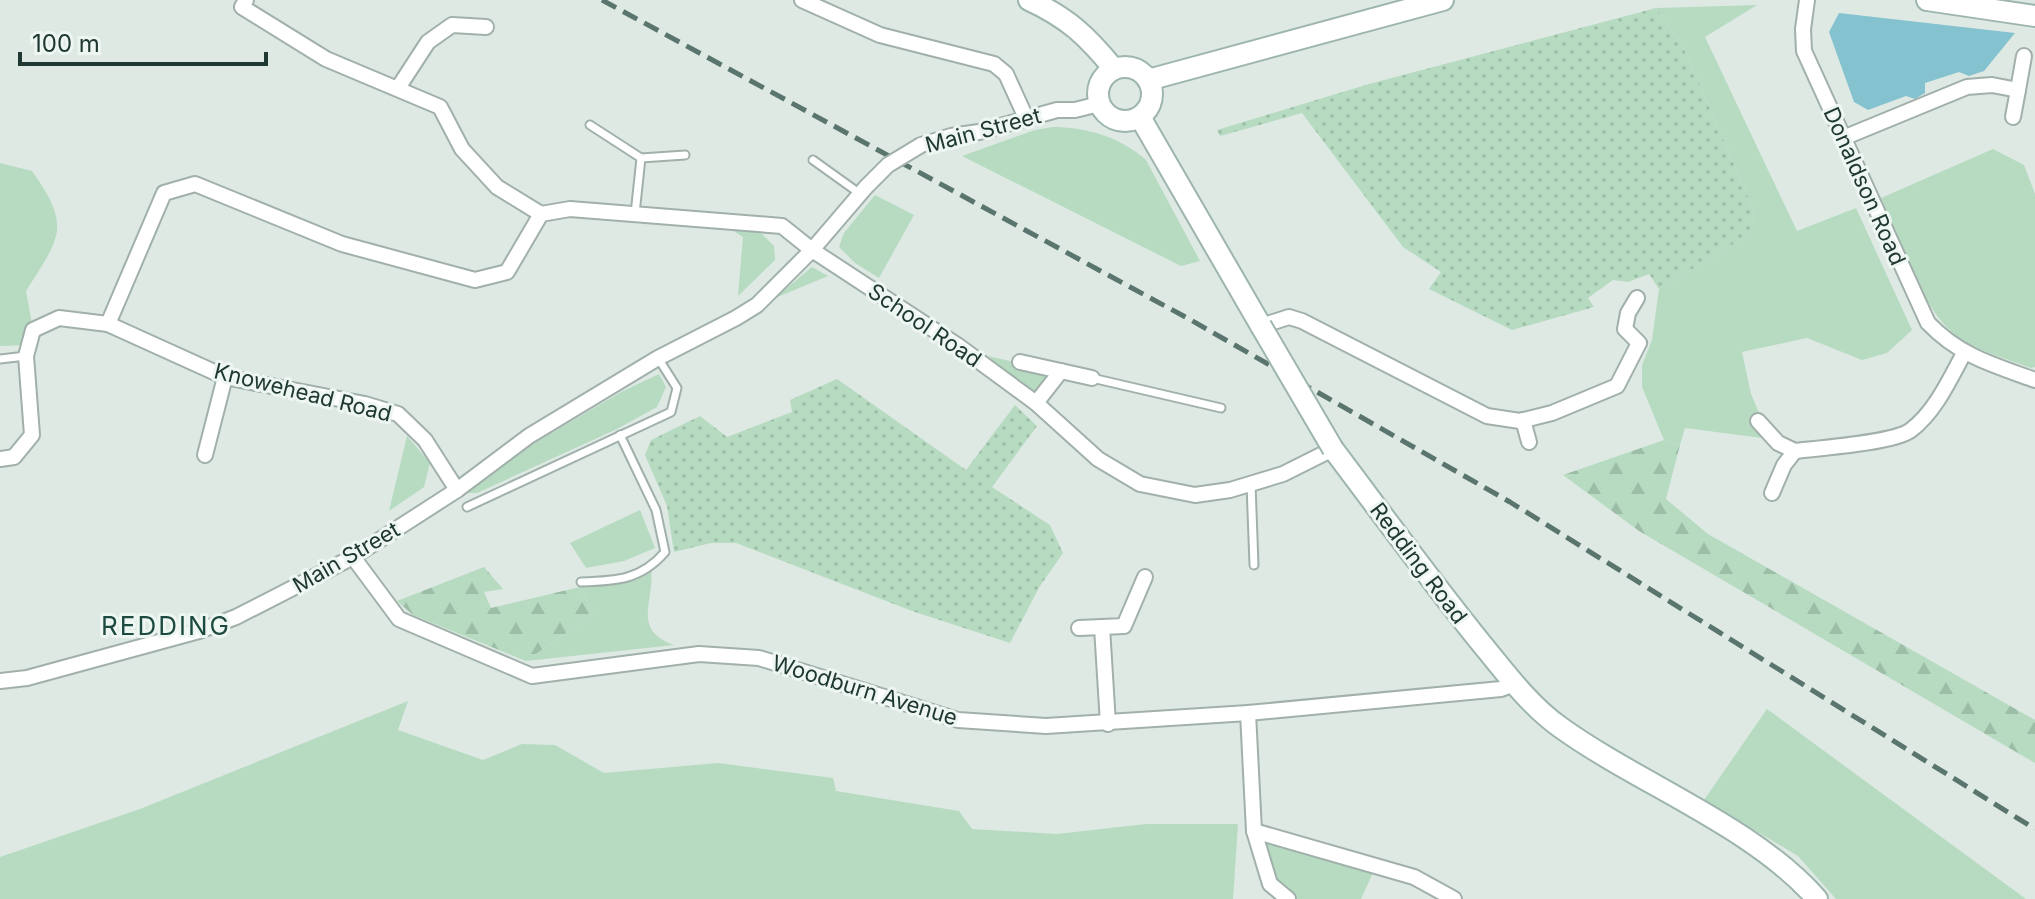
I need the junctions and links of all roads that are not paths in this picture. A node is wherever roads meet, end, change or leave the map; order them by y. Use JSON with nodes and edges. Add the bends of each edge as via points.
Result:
{"nodes":[{"id":1,"x":246,"y":0,"type":"edge"},
{"id":2,"x":802,"y":0,"type":"edge"},
{"id":3,"x":1029,"y":0,"type":"edge"},
{"id":4,"x":1443,"y":0,"type":"edge"},
{"id":5,"x":1807,"y":0,"type":"edge"},
{"id":6,"x":1927,"y":0,"type":"edge"},
{"id":7,"x":2035,"y":16,"type":"edge"},
{"id":8,"x":486,"y":27,"type":"dead end"},
{"id":9,"x":2024,"y":56,"type":"dead end"},
{"id":10,"x":1114,"y":69,"type":"junction"},
{"id":11,"x":1148,"y":80,"type":"junction"},
{"id":12,"x":398,"y":88,"type":"junction"},
{"id":13,"x":2018,"y":90,"type":"junction"},
{"id":14,"x":1099,"y":104,"type":"junction"},
{"id":15,"x":1140,"y":117,"type":"junction"},
{"id":16,"x":2013,"y":117,"type":"dead end"},
{"id":17,"x":1026,"y":118,"type":"junction"},
{"id":18,"x":590,"y":125,"type":"dead end"},
{"id":19,"x":1843,"y":138,"type":"junction"},
{"id":20,"x":685,"y":155,"type":"dead end"},
{"id":21,"x":641,"y":158,"type":"junction"},
{"id":22,"x":813,"y":160,"type":"dead end"},
{"id":23,"x":863,"y":190,"type":"junction"},
{"id":24,"x":541,"y":214,"type":"junction"},
{"id":25,"x":635,"y":214,"type":"junction"},
{"id":26,"x":812,"y":250,"type":"junction"},
{"id":27,"x":1637,"y":298,"type":"dead end"},
{"id":28,"x":108,"y":324,"type":"junction"},
{"id":29,"x":1261,"y":326,"type":"junction"},
{"id":30,"x":1964,"y":353,"type":"junction"},
{"id":31,"x":26,"y":356,"type":"junction"},
{"id":32,"x":658,"y":358,"type":"junction"},
{"id":33,"x":0,"y":359,"type":"edge"},
{"id":34,"x":1020,"y":362,"type":"dead end"},
{"id":35,"x":1061,"y":371,"type":"junction"},
{"id":36,"x":1625,"y":371,"type":"junction"},
{"id":37,"x":225,"y":377,"type":"junction"},
{"id":38,"x":1092,"y":378,"type":"joint"},
{"id":39,"x":1638,"y":379,"type":"dead end"},
{"id":40,"x":2035,"y":380,"type":"edge"},
{"id":41,"x":1036,"y":403,"type":"junction"},
{"id":42,"x":1221,"y":408,"type":"dead end"},
{"id":43,"x":1523,"y":420,"type":"junction"},
{"id":44,"x":1758,"y":421,"type":"dead end"},
{"id":45,"x":620,"y":435,"type":"junction"},
{"id":46,"x":1529,"y":442,"type":"dead end"},
{"id":47,"x":1333,"y":449,"type":"junction"},
{"id":48,"x":1795,"y":451,"type":"junction"},
{"id":49,"x":205,"y":455,"type":"dead end"},
{"id":50,"x":0,"y":459,"type":"edge"},
{"id":51,"x":1251,"y":484,"type":"junction"},
{"id":52,"x":457,"y":490,"type":"junction"},
{"id":53,"x":1772,"y":493,"type":"dead end"},
{"id":54,"x":467,"y":507,"type":"dead end"},
{"id":55,"x":353,"y":557,"type":"junction"},
{"id":56,"x":1254,"y":565,"type":"dead end"},
{"id":57,"x":1145,"y":577,"type":"dead end"},
{"id":58,"x":581,"y":582,"type":"dead end"},
{"id":59,"x":1102,"y":627,"type":"junction"},
{"id":60,"x":1079,"y":628,"type":"dead end"},
{"id":61,"x":0,"y":681,"type":"edge"},
{"id":62,"x":1514,"y":684,"type":"junction"},
{"id":63,"x":1248,"y":713,"type":"junction"},
{"id":64,"x":1108,"y":724,"type":"junction"},
{"id":65,"x":1254,"y":831,"type":"junction"},
{"id":66,"x":1288,"y":899,"type":"edge"},
{"id":67,"x":1454,"y":899,"type":"edge"},
{"id":68,"x":1817,"y":899,"type":"edge"}],
"edges":[{"from":1,"to":12,"type":"street","via":[[242,7],[326,59]]},
{"from":2,"to":17,"type":"street","via":[[880,35],[994,64],[1006,74]]},
{"from":3,"to":10,"type":"main road","via":[[1065,18]]},
{"from":4,"to":11,"type":"main road"},
{"from":5,"to":19,"type":"street","name":"Donaldson Road","via":[[1804,51]]},
{"from":6,"to":7,"type":"main road"},
{"from":8,"to":12,"type":"street","via":[[452,25],[440,33],[428,42]]},
{"from":9,"to":13,"type":"street"},
{"from":10,"to":11,"type":"main road","via":[[1135,68]]},
{"from":10,"to":14,"type":"main road","via":[[1099,86]]},
{"from":11,"to":15,"type":"main road","via":[[1152,97]]},
{"from":12,"to":24,"type":"street","via":[[440,107],[462,149],[497,187]]},
{"from":13,"to":16,"type":"street"},
{"from":13,"to":19,"type":"street","via":[[1967,87]]},
{"from":14,"to":15,"type":"main road","via":[[1120,121]]},
{"from":14,"to":17,"type":"street","name":"Main Street"},
{"from":15,"to":29,"type":"main road","name":"Redding Road"},
{"from":17,"to":23,"type":"street","name":"Main Street","bridge":true,"via":[[921,145],[888,165]]},
{"from":18,"to":21,"type":"lane"},
{"from":19,"to":30,"type":"street","name":"Donaldson Road","via":[[1928,323]]},
{"from":20,"to":21,"type":"lane"},
{"from":21,"to":25,"type":"lane"},
{"from":22,"to":23,"type":"lane"},
{"from":23,"to":26,"type":"street","name":"Main Street"},
{"from":24,"to":25,"type":"street","name":"School Road","via":[[570,209]]},
{"from":24,"to":28,"type":"street","via":[[507,272],[475,280],[342,244],[195,184],[164,193]]},
{"from":25,"to":26,"type":"street","name":"School Road","via":[[782,226]]},
{"from":26,"to":32,"type":"street","name":"Main Street","via":[[757,305]]},
{"from":26,"to":41,"type":"street","name":"School Road"},
{"from":27,"to":36,"type":"street","via":[[1625,329],[1639,343]]},
{"from":28,"to":31,"type":"street","name":"Knowehead Road","via":[[59,318],[33,330]]},
{"from":28,"to":37,"type":"street","name":"Knowehead Road"},
{"from":29,"to":43,"type":"street","via":[[1289,317],[1487,416]]},
{"from":29,"to":47,"type":"main road","name":"Redding Road","bridge":true},
{"from":30,"to":40,"type":"street","name":"Donaldson Road"},
{"from":30,"to":48,"type":"street","via":[[1910,432]]},
{"from":31,"to":33,"type":"lane"},
{"from":31,"to":50,"type":"street","via":[[32,435],[14,457]]},
{"from":32,"to":45,"type":"lane","via":[[677,388],[671,412]]},
{"from":32,"to":52,"type":"street","name":"Main Street","via":[[529,436]]},
{"from":34,"to":35,"type":"street"},
{"from":35,"to":38,"type":"street"},
{"from":35,"to":41,"type":"street"},
{"from":36,"to":39,"type":"street"},
{"from":36,"to":43,"type":"street","via":[[1617,386]]},
{"from":37,"to":49,"type":"street"},
{"from":37,"to":52,"type":"street","name":"Knowehead Road","via":[[398,414],[425,440]]},
{"from":38,"to":42,"type":"lane"},
{"from":41,"to":51,"type":"street","name":"School Road","via":[[1098,459],[1140,484],[1195,495]]},
{"from":43,"to":46,"type":"street"},
{"from":44,"to":48,"type":"street","via":[[1778,443]]},
{"from":45,"to":54,"type":"lane"},
{"from":45,"to":58,"type":"lane","via":[[656,510],[665,552],[651,568],[614,581]]},
{"from":47,"to":51,"type":"street","name":"School Road"},
{"from":47,"to":62,"type":"main road","name":"Redding Road"},
{"from":48,"to":53,"type":"street"},
{"from":51,"to":56,"type":"lane"},
{"from":52,"to":55,"type":"street","name":"Main Street"},
{"from":55,"to":61,"type":"street","name":"Main Street","via":[[199,631]]},
{"from":55,"to":64,"type":"street","name":"Woodburn Avenue","via":[[399,619],[532,676],[699,654],[759,658],[958,720]]},
{"from":57,"to":59,"type":"street","via":[[1124,626]]},
{"from":59,"to":60,"type":"street"},
{"from":59,"to":64,"type":"street"},
{"from":62,"to":63,"type":"street","name":"Woodburn Avenue"},
{"from":62,"to":68,"type":"main road","name":"Redding Road","via":[[1558,726],[1757,847]]},
{"from":63,"to":64,"type":"street","name":"Woodburn Avenue"},
{"from":63,"to":65,"type":"street"},
{"from":65,"to":66,"type":"street","via":[[1270,884]]},
{"from":65,"to":67,"type":"street","via":[[1414,877]]}]}
